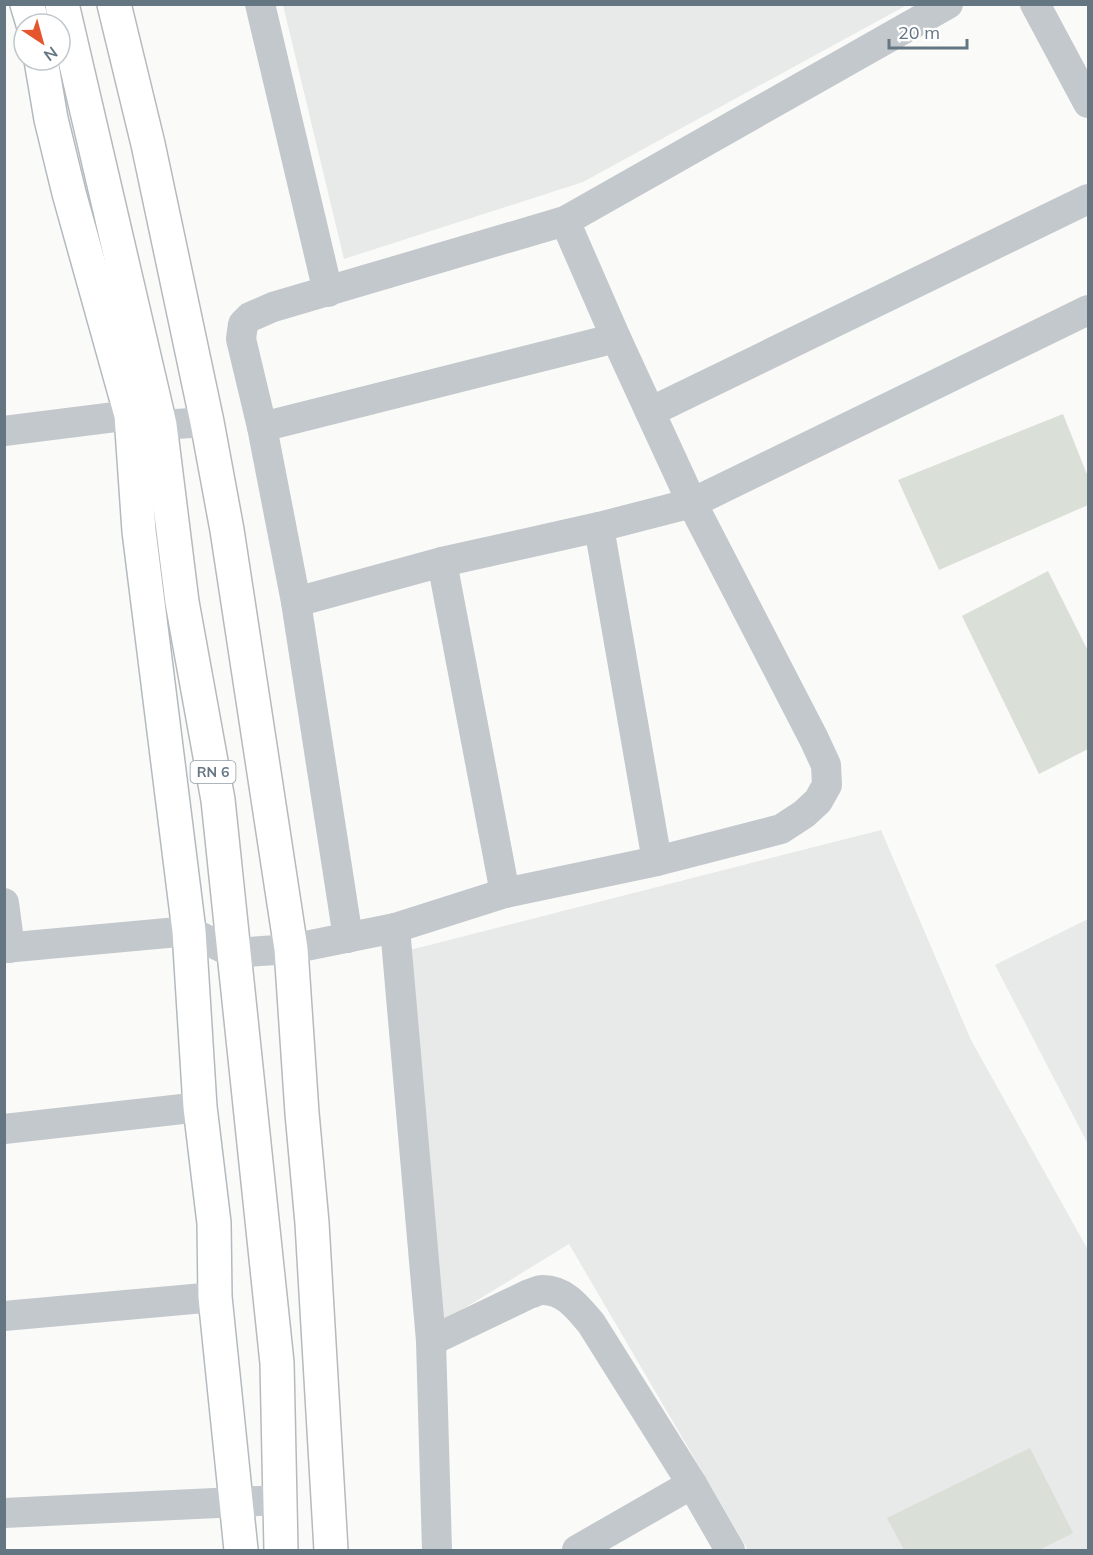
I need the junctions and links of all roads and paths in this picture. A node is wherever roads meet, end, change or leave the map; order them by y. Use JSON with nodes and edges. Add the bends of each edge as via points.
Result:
{"nodes":[{"id":1,"x":62,"y":4,"type":"edge"},
{"id":2,"x":114,"y":4,"type":"edge"},
{"id":3,"x":260,"y":4,"type":"edge"},
{"id":4,"x":948,"y":4,"type":"edge"},
{"id":5,"x":1035,"y":4,"type":"edge"},
{"id":6,"x":43,"y":72,"type":"edge"},
{"id":7,"x":1089,"y":103,"type":"edge"},
{"id":8,"x":1089,"y":199,"type":"edge"},
{"id":9,"x":565,"y":221,"type":"junction"},
{"id":10,"x":328,"y":292,"type":"junction"},
{"id":11,"x":1089,"y":310,"type":"edge"},
{"id":12,"x":616,"y":338,"type":"junction"},
{"id":13,"x":650,"y":412,"type":"junction"},
{"id":14,"x":146,"y":420,"type":"junction"},
{"id":15,"x":207,"y":422,"type":"junction"},
{"id":16,"x":262,"y":427,"type":"junction"},
{"id":17,"x":4,"y":431,"type":"edge"},
{"id":18,"x":692,"y":502,"type":"junction"},
{"id":19,"x":599,"y":526,"type":"junction"},
{"id":20,"x":442,"y":562,"type":"junction"},
{"id":21,"x":296,"y":602,"type":"junction"},
{"id":22,"x":657,"y":861,"type":"junction"},
{"id":23,"x":505,"y":893,"type":"junction"},
{"id":24,"x":4,"y":903,"type":"edge"},
{"id":25,"x":395,"y":928,"type":"junction"},
{"id":26,"x":189,"y":931,"type":"junction"},
{"id":27,"x":348,"y":938,"type":"junction"},
{"id":28,"x":7,"y":948,"type":"edge"},
{"id":29,"x":291,"y":949,"type":"junction"},
{"id":30,"x":233,"y":952,"type":"junction"},
{"id":31,"x":200,"y":1107,"type":"junction"},
{"id":32,"x":4,"y":1129,"type":"edge"},
{"id":33,"x":215,"y":1297,"type":"junction"},
{"id":34,"x":4,"y":1316,"type":"edge"},
{"id":35,"x":431,"y":1341,"type":"junction"},
{"id":36,"x":692,"y":1484,"type":"junction"},
{"id":37,"x":280,"y":1500,"type":"junction"},
{"id":38,"x":236,"y":1501,"type":"junction"},
{"id":39,"x":4,"y":1513,"type":"edge"},
{"id":40,"x":241,"y":1551,"type":"edge"},
{"id":41,"x":281,"y":1551,"type":"edge"},
{"id":42,"x":331,"y":1551,"type":"edge"},
{"id":43,"x":437,"y":1551,"type":"edge"},
{"id":44,"x":577,"y":1551,"type":"edge"},
{"id":45,"x":730,"y":1551,"type":"edge"}],
"edges":[{"from":1,"to":14,"type":"main road","number":"RN 6"},
{"from":2,"to":15,"type":"main road"},
{"from":3,"to":10,"type":"street"},
{"from":4,"to":9,"type":"street"},
{"from":5,"to":7,"type":"street"},
{"from":6,"to":14,"type":"main road","via":[[69,192]]},
{"from":8,"to":13,"type":"street"},
{"from":9,"to":10,"type":"street"},
{"from":9,"to":12,"type":"street"},
{"from":10,"to":16,"type":"street","via":[[273,307],[243,324],[241,339]]},
{"from":11,"to":18,"type":"street"},
{"from":12,"to":13,"type":"street"},
{"from":12,"to":16,"type":"street"},
{"from":13,"to":18,"type":"street"},
{"from":14,"to":15,"type":"street"},
{"from":14,"to":17,"type":"street"},
{"from":14,"to":26,"type":"main road","via":[[139,531]]},
{"from":14,"to":30,"type":"main road","number":"RN 6","via":[[218,800]]},
{"from":15,"to":29,"type":"main road"},
{"from":16,"to":21,"type":"street"},
{"from":18,"to":19,"type":"street"},
{"from":18,"to":22,"type":"street","via":[[814,739],[826,765],[827,785],[818,801],[781,829]]},
{"from":19,"to":20,"type":"street"},
{"from":19,"to":22,"type":"street"},
{"from":20,"to":21,"type":"street"},
{"from":20,"to":23,"type":"street"},
{"from":21,"to":27,"type":"street"},
{"from":22,"to":23,"type":"street"},
{"from":23,"to":25,"type":"street"},
{"from":24,"to":28,"type":"street"},
{"from":25,"to":27,"type":"street"},
{"from":25,"to":35,"type":"street"},
{"from":26,"to":28,"type":"street"},
{"from":26,"to":30,"type":"street"},
{"from":26,"to":31,"type":"main road"},
{"from":27,"to":29,"type":"street"},
{"from":29,"to":30,"type":"street"},
{"from":29,"to":42,"type":"main road"},
{"from":30,"to":37,"type":"main road","number":"RN 6","via":[[277,1363]]},
{"from":31,"to":32,"type":"street"},
{"from":31,"to":33,"type":"main road","via":[[214,1223]]},
{"from":33,"to":34,"type":"street"},
{"from":33,"to":38,"type":"main road"},
{"from":35,"to":36,"type":"street","via":[[542,1290],[572,1301],[591,1323]]},
{"from":35,"to":43,"type":"street"},
{"from":36,"to":44,"type":"street"},
{"from":36,"to":45,"type":"street"},
{"from":37,"to":38,"type":"street"},
{"from":37,"to":41,"type":"main road","number":"RN 6"},
{"from":38,"to":39,"type":"street"},
{"from":38,"to":40,"type":"main road"}]}
